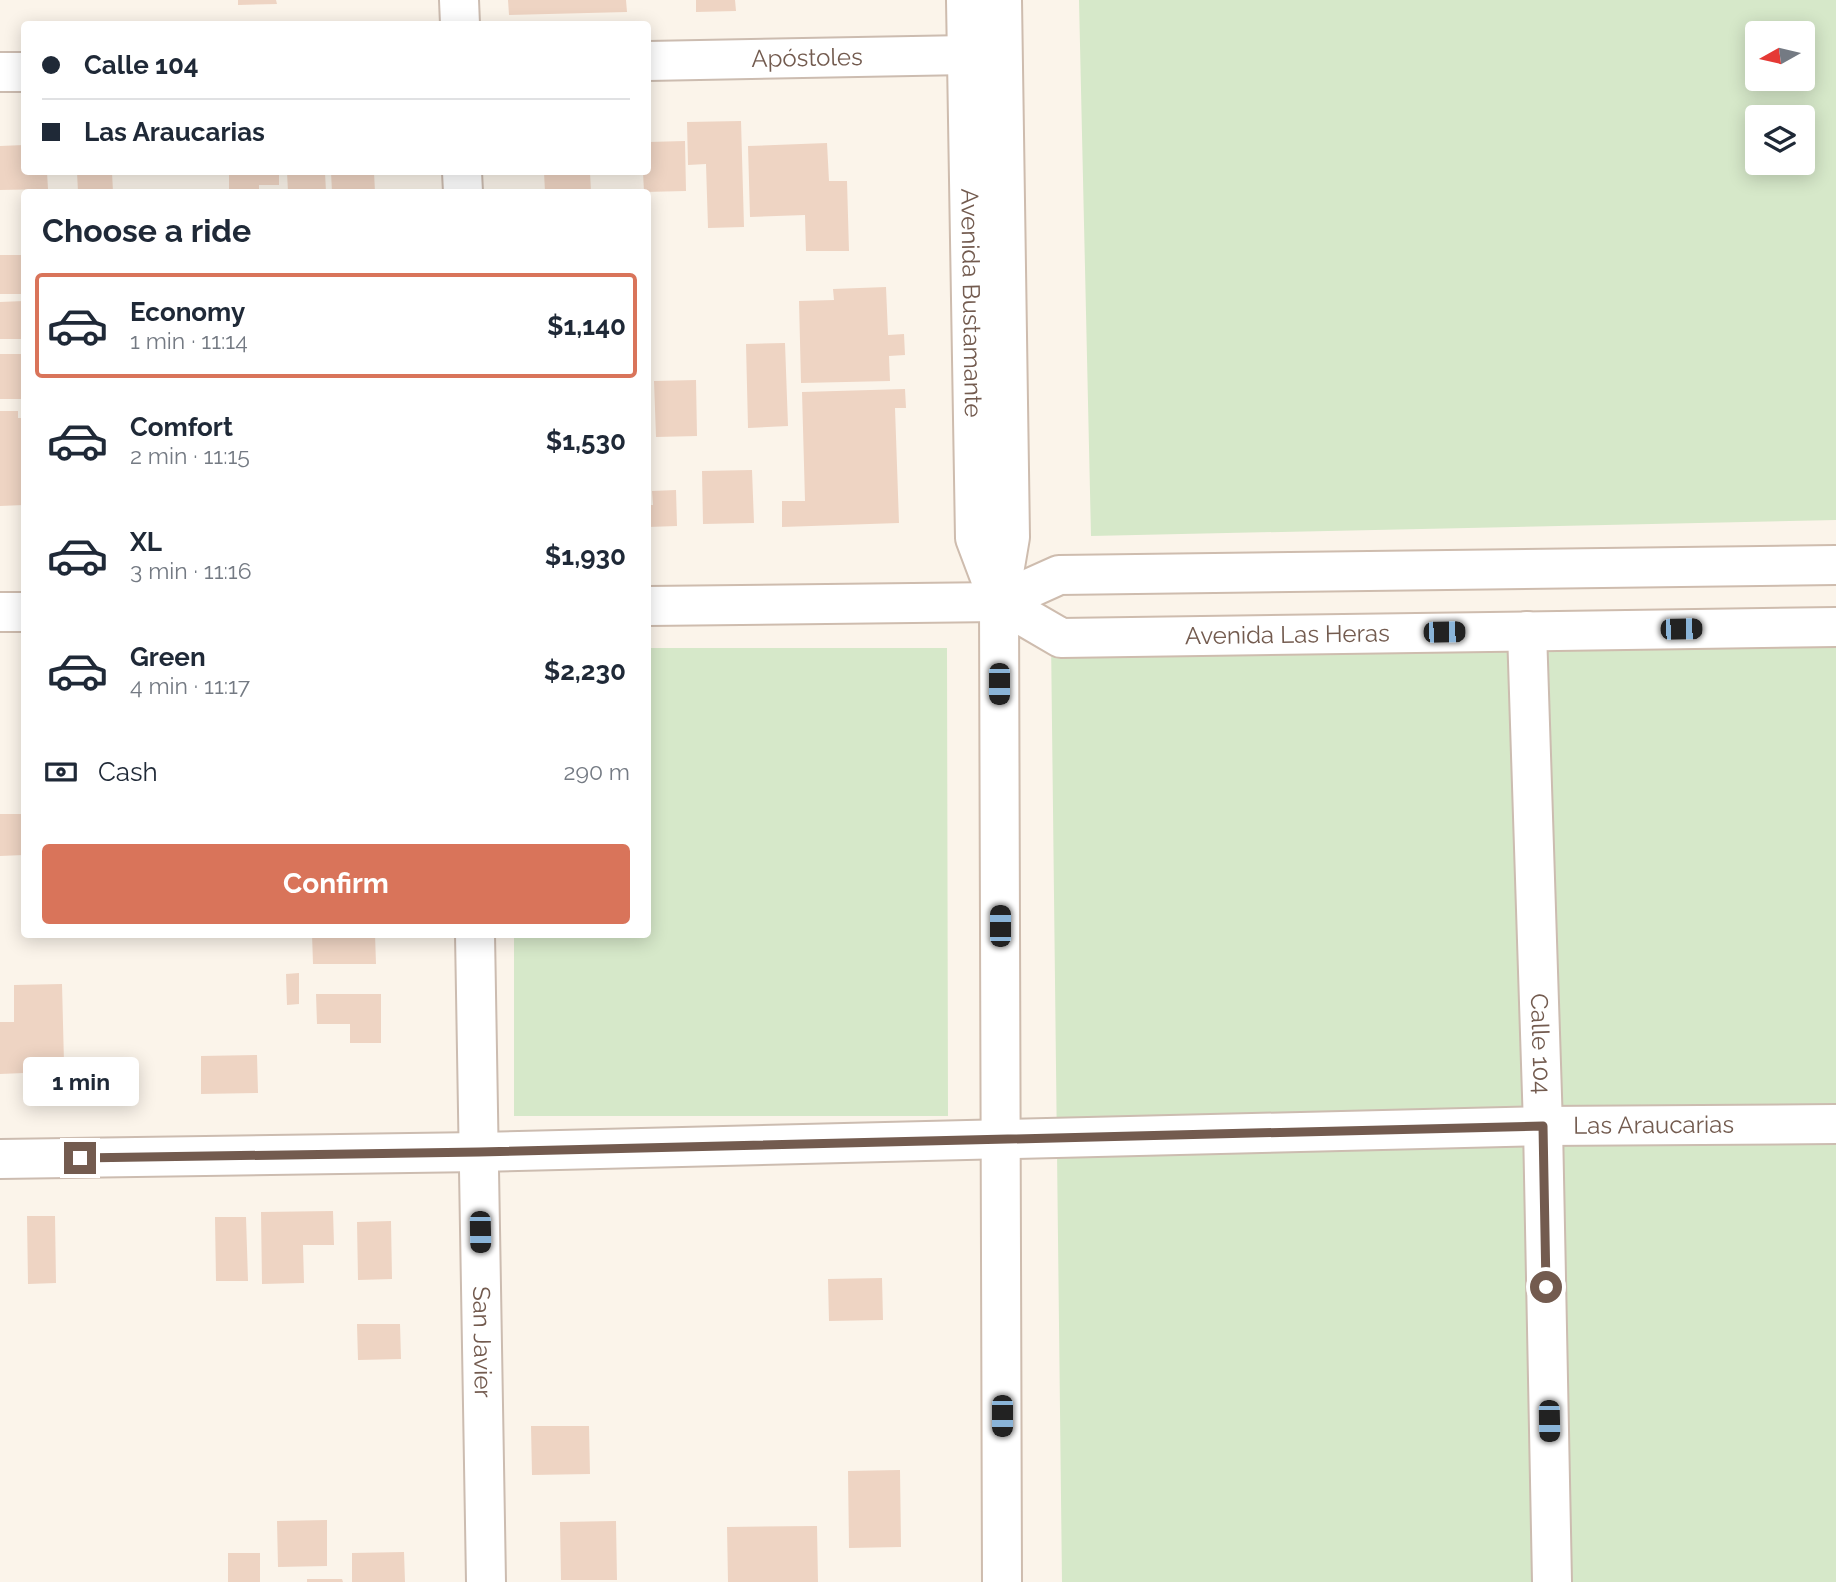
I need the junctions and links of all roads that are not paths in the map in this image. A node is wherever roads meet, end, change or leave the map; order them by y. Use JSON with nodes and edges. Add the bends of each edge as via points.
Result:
{"nodes":[{"id":1,"x":459,"y":0,"type":"edge"},
{"id":2,"x":966,"y":0,"type":"edge"},
{"id":3,"x":1002,"y":0,"type":"edge"},
{"id":4,"x":460,"y":21,"type":"edge"},
{"id":5,"x":967,"y":55,"type":"junction"},
{"id":6,"x":651,"y":61,"type":"edge"},
{"id":7,"x":0,"y":72,"type":"edge"},
{"id":8,"x":21,"y":72,"type":"edge"},
{"id":9,"x":1836,"y":565,"type":"edge"},
{"id":10,"x":999,"y":602,"type":"junction"},
{"id":11,"x":651,"y":606,"type":"edge"},
{"id":12,"x":0,"y":612,"type":"edge"},
{"id":13,"x":21,"y":612,"type":"edge"},
{"id":14,"x":1836,"y":627,"type":"edge"},
{"id":15,"x":1527,"y":631,"type":"junction"},
{"id":16,"x":475,"y":938,"type":"edge"},
{"id":17,"x":1836,"y":1124,"type":"edge"},
{"id":18,"x":1543,"y":1126,"type":"junction"},
{"id":19,"x":1001,"y":1140,"type":"junction"},
{"id":20,"x":479,"y":1152,"type":"junction"},
{"id":21,"x":0,"y":1159,"type":"edge"},
{"id":22,"x":486,"y":1582,"type":"edge"},
{"id":23,"x":1002,"y":1582,"type":"edge"},
{"id":24,"x":1552,"y":1582,"type":"edge"}],
"edges":[{"from":1,"to":4,"type":"main road"},
{"from":2,"to":5,"type":"main road","name":"Avenida Bustamante"},
{"from":3,"to":10,"type":"main road","name":"Avenida Bustamante","via":[[1010,537]]},
{"from":5,"to":6,"type":"main road","name":"Apóstoles"},
{"from":5,"to":10,"type":"main road","name":"Avenida Bustamante","via":[[975,538]]},
{"from":7,"to":8,"type":"main road"},
{"from":9,"to":10,"type":"main road","via":[[1059,575]]},
{"from":10,"to":11,"type":"main road"},
{"from":10,"to":15,"type":"main road","name":"Avenida Las Heras","via":[[1061,638]]},
{"from":10,"to":19,"type":"main road","name":"Avenida Bustamante"},
{"from":12,"to":13,"type":"main road"},
{"from":14,"to":15,"type":"main road","name":"Avenida Las Heras"},
{"from":15,"to":18,"type":"main road","name":"Calle 104"},
{"from":16,"to":20,"type":"main road","name":"San Javier"},
{"from":17,"to":18,"type":"main road","name":"Las Araucarias"},
{"from":18,"to":19,"type":"main road","name":"Las Araucarias"},
{"from":18,"to":24,"type":"main road","name":"Calle 104"},
{"from":19,"to":20,"type":"main road","name":"Las Araucarias"},
{"from":19,"to":23,"type":"main road","name":"Avenida Bustamante"},
{"from":20,"to":21,"type":"main road","name":"Las Araucarias"},
{"from":20,"to":22,"type":"main road","name":"San Javier"}]}
